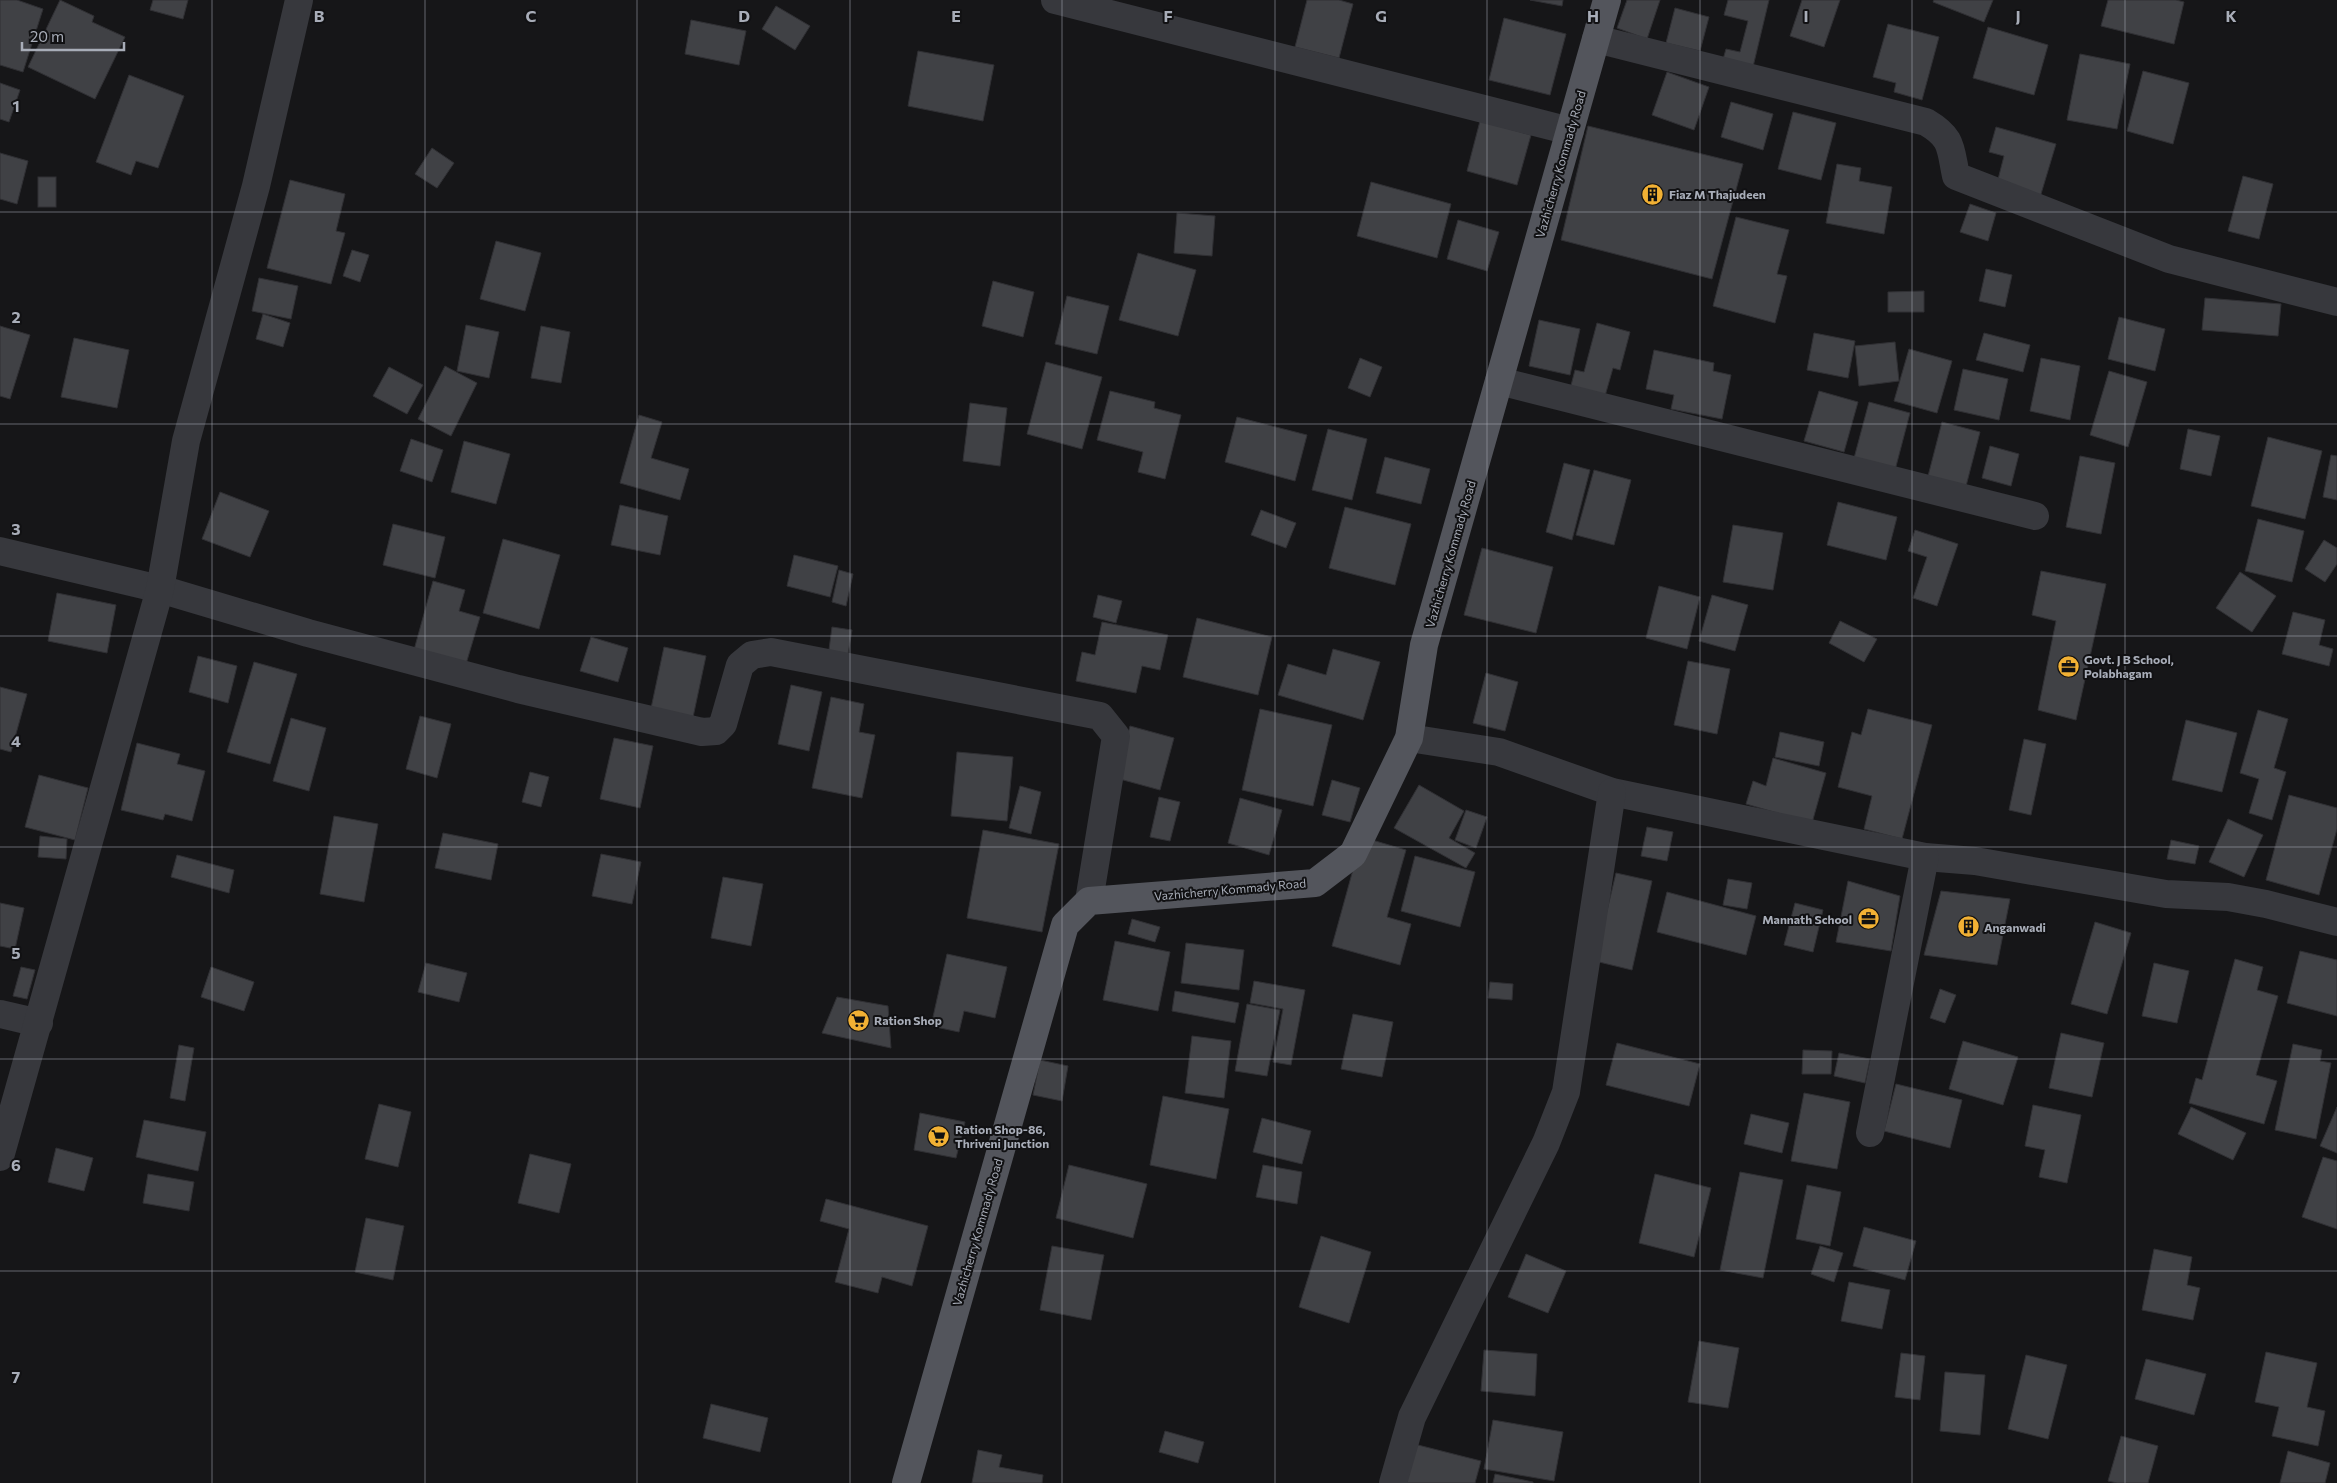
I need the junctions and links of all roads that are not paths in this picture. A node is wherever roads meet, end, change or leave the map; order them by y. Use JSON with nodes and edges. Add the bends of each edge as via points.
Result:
{"nodes":[{"id":1,"x":299,"y":0,"type":"edge"},
{"id":2,"x":1055,"y":0,"type":"edge"},
{"id":3,"x":1607,"y":0,"type":"edge"},
{"id":4,"x":1596,"y":39,"type":"junction"},
{"id":5,"x":1570,"y":131,"type":"junction"},
{"id":6,"x":2337,"y":302,"type":"edge"},
{"id":7,"x":1499,"y":381,"type":"junction"},
{"id":8,"x":2035,"y":516,"type":"dead end"},
{"id":9,"x":0,"y":551,"type":"edge"},
{"id":10,"x":160,"y":589,"type":"junction"},
{"id":11,"x":1410,"y":738,"type":"junction"},
{"id":12,"x":1612,"y":792,"type":"junction"},
{"id":13,"x":1925,"y":857,"type":"junction"},
{"id":14,"x":1089,"y":901,"type":"junction"},
{"id":15,"x":2337,"y":922,"type":"edge"},
{"id":16,"x":0,"y":1014,"type":"edge"},
{"id":17,"x":39,"y":1022,"type":"junction"},
{"id":18,"x":1870,"y":1133,"type":"dead end"},
{"id":19,"x":0,"y":1157,"type":"edge"},
{"id":20,"x":906,"y":1483,"type":"edge"},
{"id":21,"x":1393,"y":1483,"type":"edge"}],
"edges":[{"from":1,"to":10,"type":"street","via":[[256,186],[186,441]]},
{"from":2,"to":5,"type":"street"},
{"from":3,"to":4,"type":"main road","name":"Vazhicherry Kommady Road"},
{"from":4,"to":5,"type":"main road","name":"Vazhicherry Kommady Road"},
{"from":4,"to":6,"type":"street","via":[[1926,122],[1941,131],[1949,141],[1956,176],[2169,259]]},
{"from":5,"to":7,"type":"main road","name":"Vazhicherry Kommady Road"},
{"from":7,"to":8,"type":"street"},
{"from":7,"to":11,"type":"main road","name":"Vazhicherry Kommady Road","via":[[1424,645]]},
{"from":9,"to":10,"type":"street"},
{"from":10,"to":14,"type":"street","via":[[308,633],[518,689],[702,732],[716,731],[723,724],[740,665],[752,655],[771,652],[1100,716],[1116,736]]},
{"from":10,"to":17,"type":"street"},
{"from":11,"to":12,"type":"street","via":[[1499,752]]},
{"from":11,"to":14,"type":"main road","name":"Vazhicherry Kommady Road","via":[[1353,854],[1314,883]]},
{"from":12,"to":13,"type":"street"},
{"from":12,"to":21,"type":"street","via":[[1566,1092],[1546,1143],[1412,1417]]},
{"from":13,"to":15,"type":"street","via":[[1975,861],[2166,894],[2228,897]]},
{"from":13,"to":18,"type":"street"},
{"from":14,"to":20,"type":"main road","name":"Vazhicherry Kommady Road","via":[[1065,925]]},
{"from":16,"to":17,"type":"street"},
{"from":17,"to":19,"type":"street"}]}
